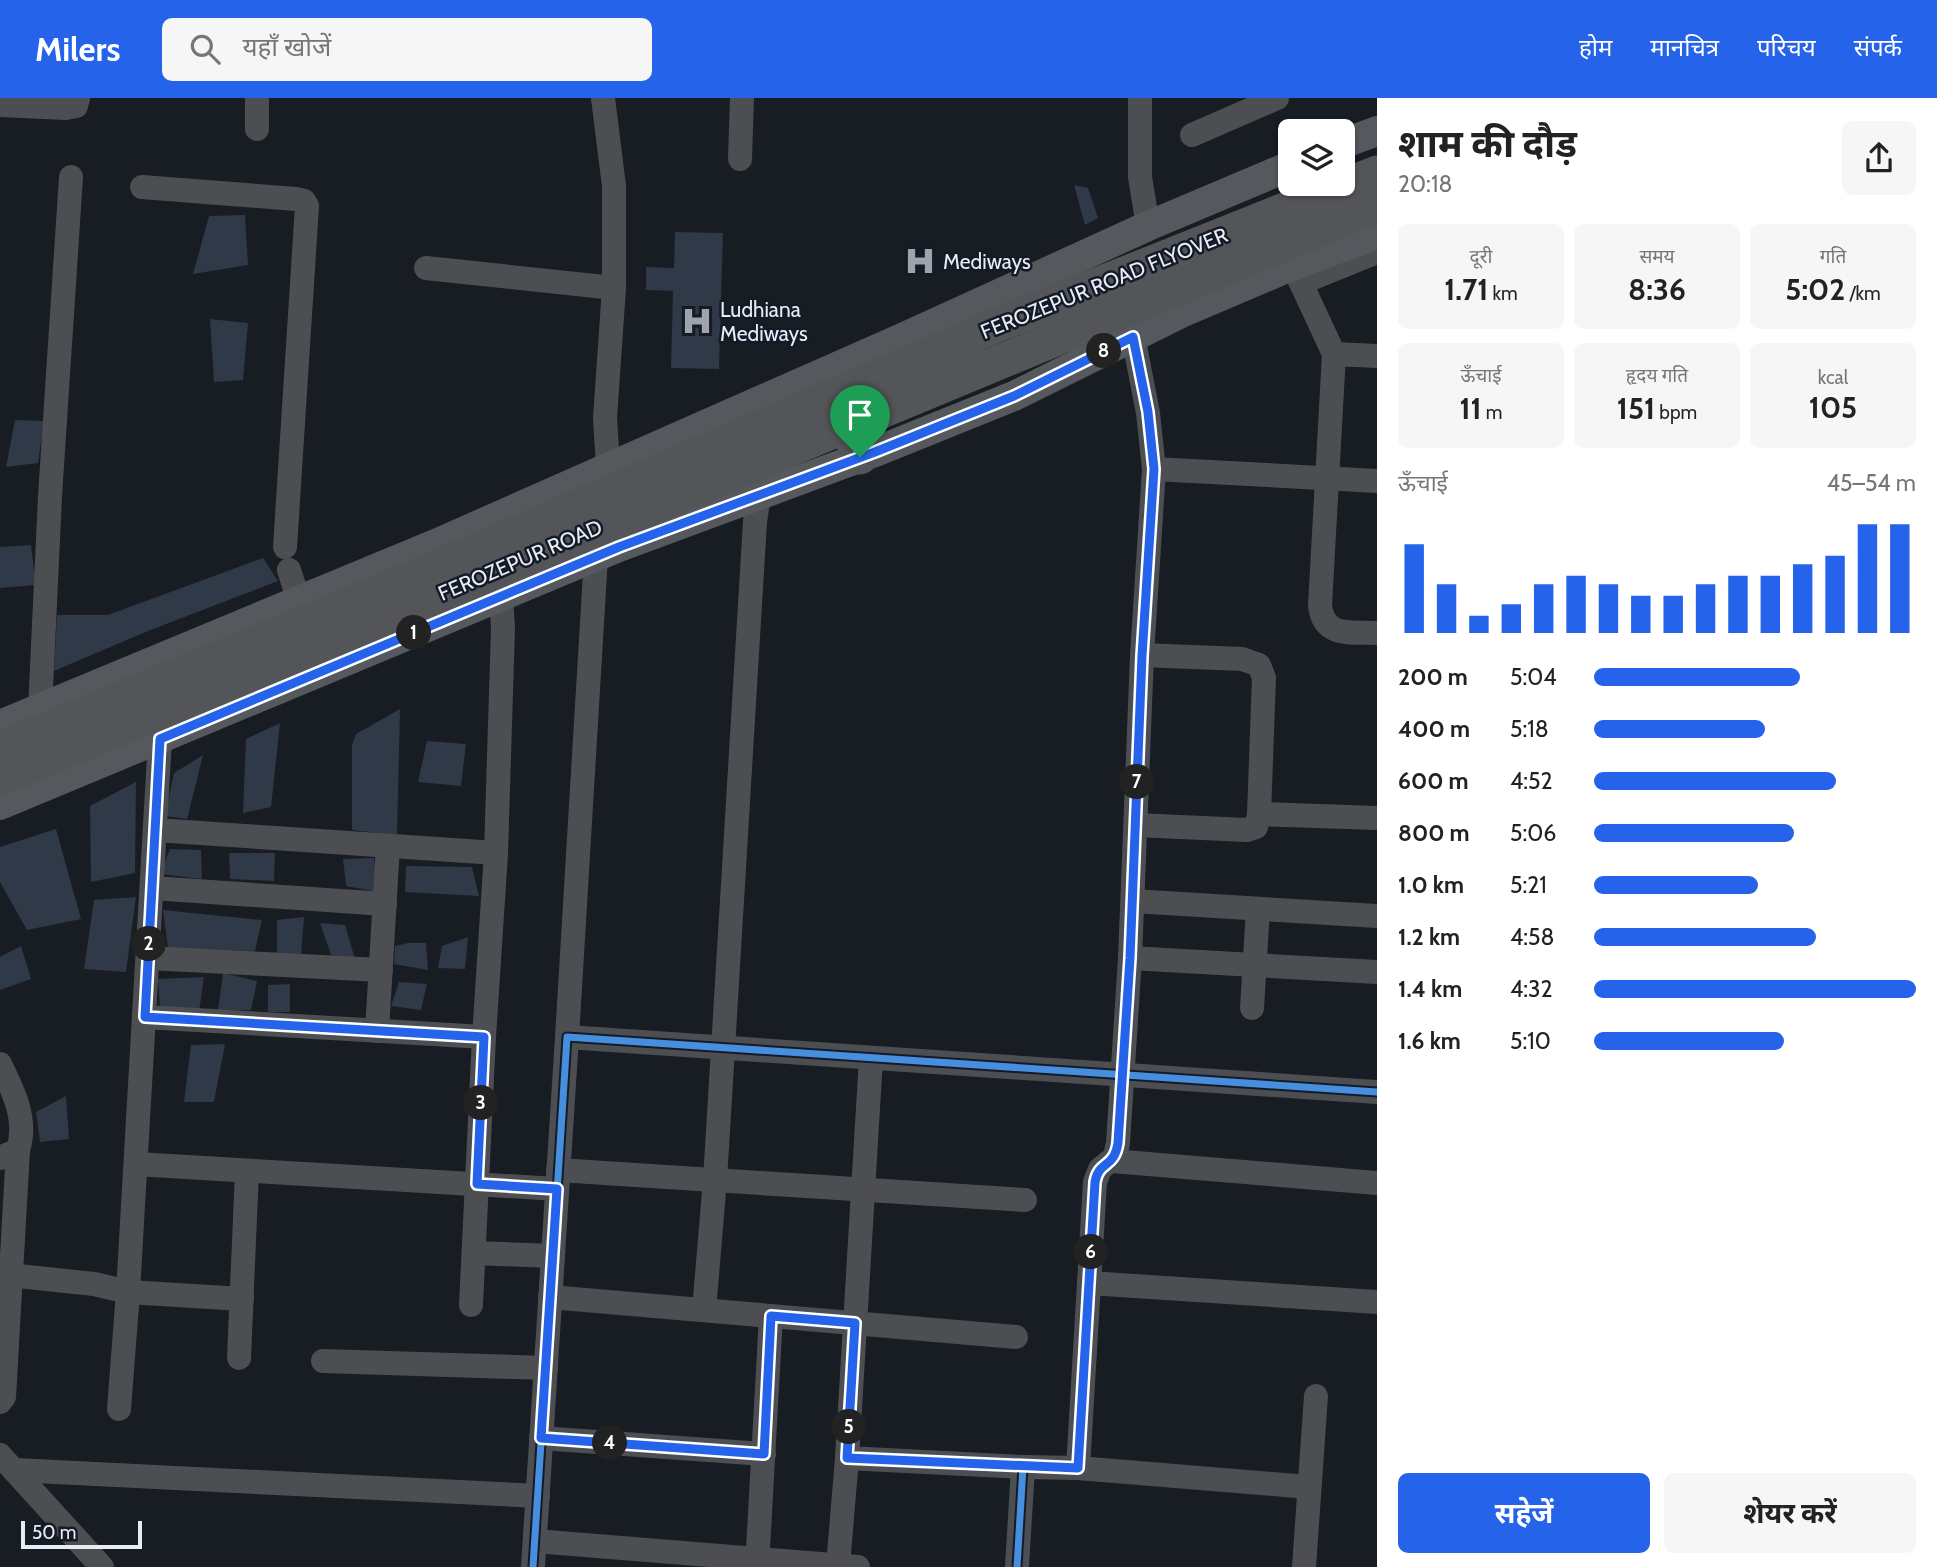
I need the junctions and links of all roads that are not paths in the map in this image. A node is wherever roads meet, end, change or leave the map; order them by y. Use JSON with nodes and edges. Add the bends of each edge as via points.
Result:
{"nodes":[{"id":1,"x":78,"y":98,"type":"edge"},
{"id":2,"x":257,"y":98,"type":"edge"},
{"id":3,"x":603,"y":98,"type":"edge"},
{"id":4,"x":743,"y":98,"type":"edge"},
{"id":5,"x":1140,"y":98,"type":"edge"},
{"id":6,"x":1277,"y":98,"type":"edge"},
{"id":7,"x":0,"y":105,"type":"edge"},
{"id":8,"x":1377,"y":117,"type":"edge"},
{"id":9,"x":1355,"y":126,"type":"edge"},
{"id":10,"x":257,"y":129,"type":"dead end"},
{"id":11,"x":1377,"y":131,"type":"edge"},
{"id":12,"x":1192,"y":135,"type":"dead end"},
{"id":13,"x":1355,"y":139,"type":"edge"},
{"id":14,"x":1278,"y":158,"type":"edge"},
{"id":15,"x":740,"y":159,"type":"dead end"},
{"id":16,"x":1278,"y":170,"type":"edge"},
{"id":17,"x":1377,"y":173,"type":"edge"},
{"id":18,"x":71,"y":177,"type":"dead end"},
{"id":19,"x":142,"y":187,"type":"dead end"},
{"id":20,"x":1377,"y":205,"type":"edge"},
{"id":21,"x":1147,"y":218,"type":"junction"},
{"id":22,"x":1377,"y":234,"type":"edge"},
{"id":23,"x":1258,"y":237,"type":"junction"},
{"id":24,"x":1377,"y":252,"type":"edge"},
{"id":25,"x":426,"y":268,"type":"dead end"},
{"id":26,"x":1297,"y":274,"type":"junction"},
{"id":27,"x":614,"y":288,"type":"junction"},
{"id":28,"x":1133,"y":337,"type":"junction"},
{"id":29,"x":1334,"y":354,"type":"junction"},
{"id":30,"x":1377,"y":356,"type":"edge"},
{"id":31,"x":833,"y":398,"type":"junction"},
{"id":32,"x":860,"y":457,"type":"junction"},
{"id":33,"x":608,"y":467,"type":"junction"},
{"id":34,"x":1154,"y":469,"type":"junction"},
{"id":35,"x":1329,"y":478,"type":"junction"},
{"id":36,"x":1377,"y":481,"type":"edge"},
{"id":37,"x":759,"y":495,"type":"junction"},
{"id":38,"x":596,"y":556,"type":"junction"},
{"id":39,"x":501,"y":596,"type":"junction"},
{"id":40,"x":299,"y":601,"type":"junction"},
{"id":41,"x":1377,"y":633,"type":"edge"},
{"id":42,"x":1142,"y":656,"type":"junction"},
{"id":43,"x":40,"y":709,"type":"junction"},
{"id":44,"x":0,"y":726,"type":"edge"},
{"id":45,"x":160,"y":739,"type":"junction"},
{"id":46,"x":0,"y":749,"type":"edge"},
{"id":47,"x":0,"y":778,"type":"edge"},
{"id":48,"x":0,"y":805,"type":"edge"},
{"id":49,"x":1259,"y":814,"type":"junction"},
{"id":50,"x":1377,"y":818,"type":"edge"},
{"id":51,"x":1136,"y":825,"type":"junction"},
{"id":52,"x":156,"y":830,"type":"junction"},
{"id":53,"x":388,"y":846,"type":"junction"},
{"id":54,"x":496,"y":853,"type":"junction"},
{"id":55,"x":152,"y":888,"type":"junction"},
{"id":56,"x":1133,"y":901,"type":"junction"},
{"id":57,"x":385,"y":904,"type":"junction"},
{"id":58,"x":1258,"y":909,"type":"junction"},
{"id":59,"x":1377,"y":916,"type":"edge"},
{"id":60,"x":148,"y":958,"type":"junction"},
{"id":61,"x":1130,"y":958,"type":"junction"},
{"id":62,"x":1254,"y":965,"type":"junction"},
{"id":63,"x":381,"y":970,"type":"junction"},
{"id":64,"x":1377,"y":972,"type":"edge"},
{"id":65,"x":1252,"y":1008,"type":"dead end"},
{"id":66,"x":145,"y":1017,"type":"junction"},
{"id":67,"x":377,"y":1031,"type":"junction"},
{"id":68,"x":484,"y":1037,"type":"junction"},
{"id":69,"x":567,"y":1037,"type":"junction"},
{"id":70,"x":723,"y":1049,"type":"junction"},
{"id":71,"x":871,"y":1058,"type":"junction"},
{"id":72,"x":0,"y":1064,"type":"edge"},
{"id":73,"x":1123,"y":1076,"type":"junction"},
{"id":74,"x":1377,"y":1092,"type":"edge"},
{"id":75,"x":9,"y":1154,"type":"edge"},
{"id":76,"x":1112,"y":1161,"type":"junction"},
{"id":77,"x":136,"y":1164,"type":"junction"},
{"id":78,"x":247,"y":1171,"type":"junction"},
{"id":79,"x":558,"y":1180,"type":"junction"},
{"id":80,"x":715,"y":1180,"type":"junction"},
{"id":81,"x":1377,"y":1182,"type":"edge"},
{"id":82,"x":477,"y":1184,"type":"junction"},
{"id":83,"x":863,"y":1189,"type":"junction"},
{"id":84,"x":1025,"y":1200,"type":"dead end"},
{"id":85,"x":474,"y":1253,"type":"junction"},
{"id":86,"x":553,"y":1256,"type":"junction"},
{"id":87,"x":5,"y":1273,"type":"edge"},
{"id":88,"x":1089,"y":1283,"type":"junction"},
{"id":89,"x":128,"y":1292,"type":"junction"},
{"id":90,"x":550,"y":1297,"type":"junction"},
{"id":91,"x":242,"y":1299,"type":"junction"},
{"id":92,"x":1377,"y":1301,"type":"edge"},
{"id":93,"x":471,"y":1304,"type":"dead end"},
{"id":94,"x":704,"y":1310,"type":"junction"},
{"id":95,"x":771,"y":1316,"type":"junction"},
{"id":96,"x":855,"y":1323,"type":"junction"},
{"id":97,"x":1016,"y":1337,"type":"dead end"},
{"id":98,"x":239,"y":1358,"type":"dead end"},
{"id":99,"x":323,"y":1361,"type":"dead end"},
{"id":100,"x":546,"y":1368,"type":"junction"},
{"id":101,"x":1316,"y":1395,"type":"dead end"},
{"id":102,"x":0,"y":1402,"type":"edge"},
{"id":103,"x":119,"y":1409,"type":"dead end"},
{"id":104,"x":541,"y":1438,"type":"junction"},
{"id":105,"x":764,"y":1454,"type":"junction"},
{"id":106,"x":847,"y":1458,"type":"junction"},
{"id":107,"x":8,"y":1462,"type":"edge"},
{"id":108,"x":1023,"y":1466,"type":"junction"},
{"id":109,"x":1078,"y":1468,"type":"junction"},
{"id":110,"x":1309,"y":1486,"type":"junction"},
{"id":111,"x":538,"y":1496,"type":"junction"},
{"id":112,"x":535,"y":1541,"type":"junction"},
{"id":113,"x":757,"y":1562,"type":"edge"},
{"id":114,"x":848,"y":1566,"type":"edge"},
{"id":115,"x":102,"y":1567,"type":"edge"},
{"id":116,"x":533,"y":1567,"type":"edge"},
{"id":117,"x":1017,"y":1567,"type":"edge"},
{"id":118,"x":1304,"y":1567,"type":"edge"}],
"edges":[{"from":1,"to":7,"type":"street","via":[[76,106],[66,108]]},
{"from":2,"to":10,"type":"street"},
{"from":3,"to":27,"type":"street","via":[[614,186]]},
{"from":4,"to":15,"type":"street"},
{"from":5,"to":21,"type":"street","via":[[1140,177]]},
{"from":6,"to":12,"type":"street"},
{"from":8,"to":9,"type":"street"},
{"from":11,"to":13,"type":"main road"},
{"from":14,"to":21,"type":"street"},
{"from":16,"to":21,"type":"main road"},
{"from":17,"to":23,"type":"highway","name":"FEROZEPUR ROAD FLYOVER"},
{"from":18,"to":43,"type":"street"},
{"from":19,"to":40,"type":"street","via":[[296,199],[307,206],[287,559]]},
{"from":20,"to":23,"type":"highway","name":"FEROZEPUR ROAD FLYOVER"},
{"from":21,"to":31,"type":"main road"},
{"from":22,"to":26,"type":"main road"},
{"from":23,"to":31,"type":"highway","name":"FEROZEPUR ROAD FLYOVER","via":[[1002,323]]},
{"from":24,"to":26,"type":"street"},
{"from":25,"to":27,"type":"street"},
{"from":26,"to":28,"type":"main road","via":[[1181,313]]},
{"from":26,"to":29,"type":"street"},
{"from":27,"to":33,"type":"street","via":[[605,418]]},
{"from":28,"to":32,"type":"main road","via":[[1014,396]]},
{"from":28,"to":34,"type":"street"},
{"from":29,"to":30,"type":"street"},
{"from":29,"to":35,"type":"street"},
{"from":31,"to":32,"type":"highway"},
{"from":31,"to":33,"type":"main road"},
{"from":31,"to":46,"type":"highway","name":"FEROZEPUR ROAD"},
{"from":31,"to":47,"type":"highway","name":"FEROZEPUR ROAD"},
{"from":32,"to":37,"type":"main road"},
{"from":33,"to":40,"type":"main road"},
{"from":34,"to":35,"type":"street"},
{"from":34,"to":42,"type":"street"},
{"from":35,"to":36,"type":"street"},
{"from":35,"to":41,"type":"street","via":[[1321,613],[1330,628],[1338,631]]},
{"from":37,"to":38,"type":"main road"},
{"from":37,"to":70,"type":"street"},
{"from":38,"to":39,"type":"main road"},
{"from":38,"to":69,"type":"street"},
{"from":39,"to":45,"type":"main road"},
{"from":39,"to":54,"type":"street"},
{"from":40,"to":43,"type":"main road"},
{"from":42,"to":49,"type":"street","via":[[1242,659],[1259,664],[1264,678]]},
{"from":42,"to":51,"type":"street"},
{"from":43,"to":44,"type":"main road"},
{"from":45,"to":48,"type":"main road"},
{"from":45,"to":52,"type":"street"},
{"from":49,"to":50,"type":"street"},
{"from":49,"to":51,"type":"street","via":[[1256,827],[1247,830]]},
{"from":51,"to":56,"type":"street"},
{"from":52,"to":53,"type":"street"},
{"from":52,"to":55,"type":"street"},
{"from":53,"to":54,"type":"street"},
{"from":53,"to":57,"type":"street"},
{"from":54,"to":68,"type":"street"},
{"from":55,"to":57,"type":"street"},
{"from":55,"to":60,"type":"street"},
{"from":56,"to":58,"type":"street"},
{"from":56,"to":61,"type":"street"},
{"from":57,"to":63,"type":"street"},
{"from":58,"to":59,"type":"street"},
{"from":58,"to":62,"type":"street"},
{"from":60,"to":63,"type":"street"},
{"from":60,"to":66,"type":"street"},
{"from":61,"to":62,"type":"street"},
{"from":61,"to":73,"type":"street"},
{"from":62,"to":64,"type":"street"},
{"from":62,"to":65,"type":"street"},
{"from":63,"to":67,"type":"street"},
{"from":66,"to":67,"type":"street"},
{"from":66,"to":77,"type":"street"},
{"from":67,"to":68,"type":"street"},
{"from":68,"to":82,"type":"street"},
{"from":69,"to":70,"type":"street"},
{"from":69,"to":79,"type":"street"},
{"from":70,"to":71,"type":"street"},
{"from":70,"to":80,"type":"street"},
{"from":71,"to":73,"type":"street"},
{"from":71,"to":83,"type":"street"},
{"from":72,"to":75,"type":"street","via":[[22,1125],[21,1140]]},
{"from":73,"to":74,"type":"street"},
{"from":73,"to":76,"type":"street","via":[[1118,1143]]},
{"from":75,"to":87,"type":"street"},
{"from":76,"to":81,"type":"street"},
{"from":76,"to":88,"type":"street","via":[[1097,1173]]},
{"from":77,"to":78,"type":"street"},
{"from":77,"to":89,"type":"street"},
{"from":78,"to":82,"type":"street"},
{"from":78,"to":91,"type":"street"},
{"from":79,"to":80,"type":"street"},
{"from":79,"to":82,"type":"street"},
{"from":79,"to":86,"type":"street"},
{"from":80,"to":83,"type":"street"},
{"from":80,"to":94,"type":"street"},
{"from":82,"to":85,"type":"street"},
{"from":83,"to":84,"type":"street"},
{"from":83,"to":96,"type":"street"},
{"from":85,"to":86,"type":"street"},
{"from":85,"to":93,"type":"street"},
{"from":86,"to":90,"type":"street"},
{"from":87,"to":89,"type":"street"},
{"from":87,"to":102,"type":"street","via":[[4,1397]]},
{"from":88,"to":92,"type":"street"},
{"from":88,"to":109,"type":"street"},
{"from":89,"to":91,"type":"street"},
{"from":89,"to":103,"type":"street"},
{"from":90,"to":94,"type":"street"},
{"from":90,"to":100,"type":"street"},
{"from":91,"to":98,"type":"street"},
{"from":94,"to":95,"type":"street"},
{"from":95,"to":96,"type":"street"},
{"from":95,"to":105,"type":"street"},
{"from":96,"to":97,"type":"street"},
{"from":96,"to":106,"type":"street"},
{"from":99,"to":100,"type":"street"},
{"from":100,"to":104,"type":"street"},
{"from":101,"to":110,"type":"street"},
{"from":104,"to":105,"type":"street"},
{"from":104,"to":111,"type":"street"},
{"from":105,"to":113,"type":"street"},
{"from":106,"to":108,"type":"street"},
{"from":106,"to":114,"type":"street"},
{"from":107,"to":111,"type":"street"},
{"from":107,"to":115,"type":"street"},
{"from":108,"to":109,"type":"street"},
{"from":108,"to":117,"type":"street"},
{"from":109,"to":110,"type":"street"},
{"from":110,"to":118,"type":"street"},
{"from":111,"to":112,"type":"street"},
{"from":112,"to":113,"type":"street"},
{"from":112,"to":116,"type":"street"},
{"from":113,"to":114,"type":"street"}]}
